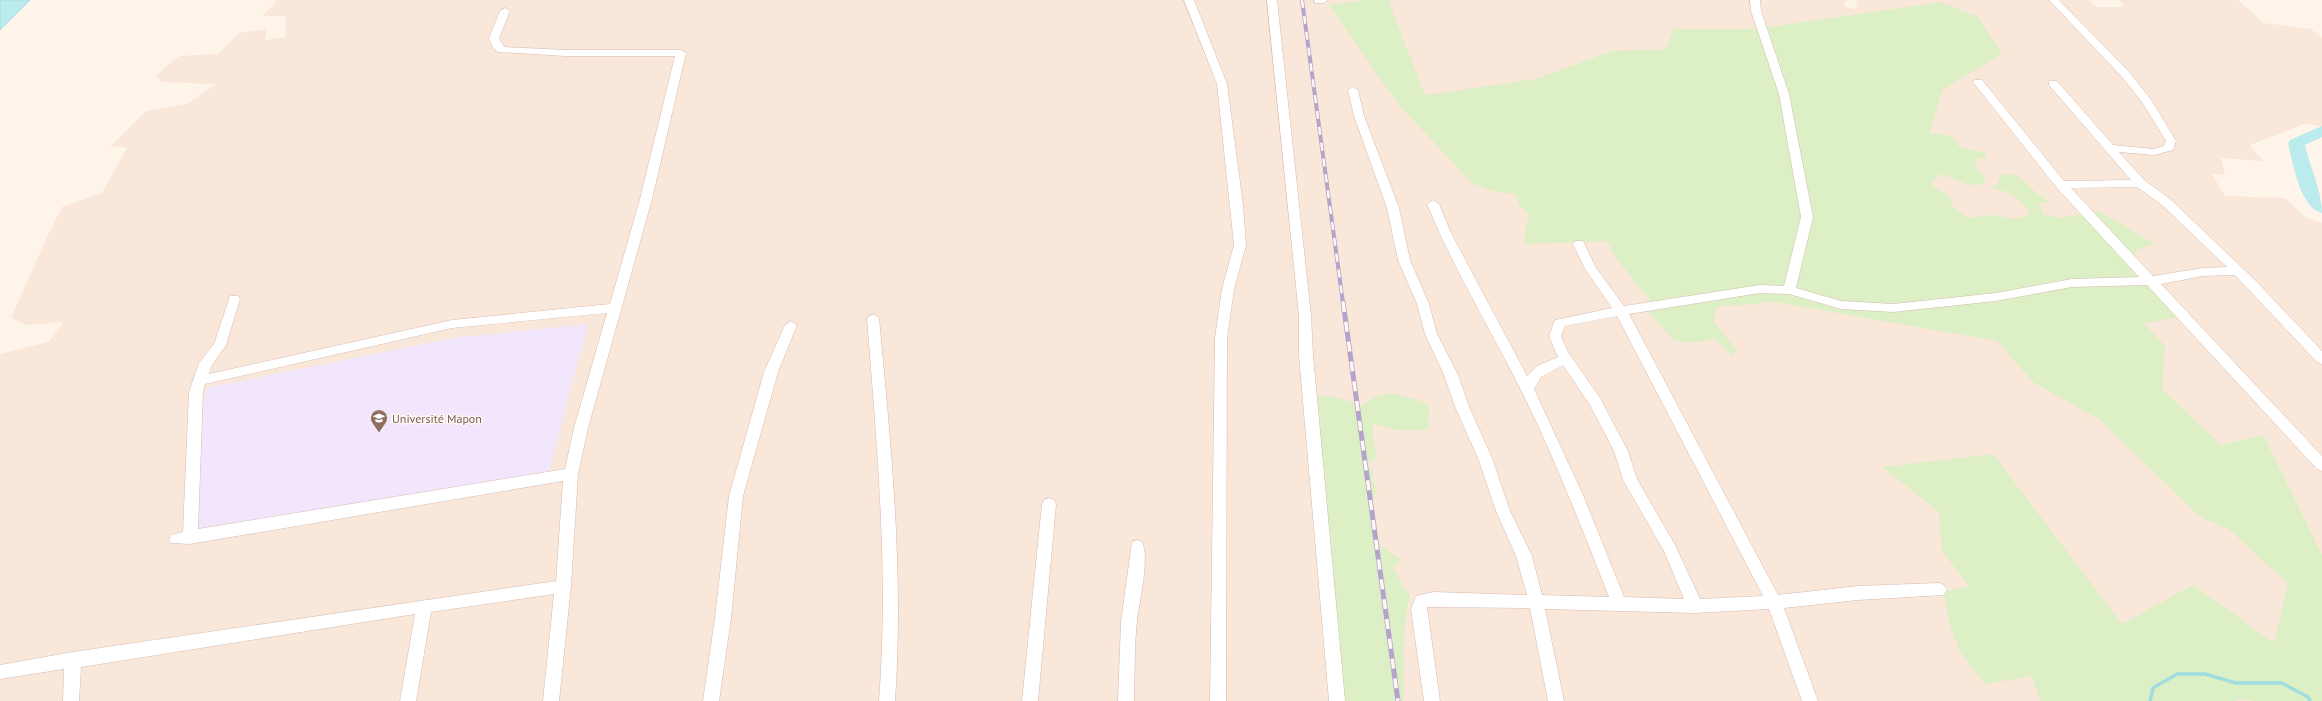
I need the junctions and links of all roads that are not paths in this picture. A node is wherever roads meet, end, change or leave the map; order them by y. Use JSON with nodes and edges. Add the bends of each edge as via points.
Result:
{"nodes":[{"id":1,"x":1189,"y":0,"type":"edge"},
{"id":2,"x":1272,"y":0,"type":"edge"},
{"id":3,"x":1755,"y":0,"type":"edge"},
{"id":4,"x":2054,"y":0,"type":"edge"},
{"id":5,"x":505,"y":11,"type":"dead end"},
{"id":6,"x":1978,"y":82,"type":"dead end"},
{"id":7,"x":2053,"y":83,"type":"dead end"},
{"id":8,"x":1353,"y":90,"type":"dead end"},
{"id":9,"x":2108,"y":148,"type":"junction"},
{"id":10,"x":2140,"y":183,"type":"junction"},
{"id":11,"x":2061,"y":185,"type":"junction"},
{"id":12,"x":1433,"y":204,"type":"dead end"},
{"id":13,"x":1579,"y":244,"type":"dead end"},
{"id":14,"x":2237,"y":271,"type":"junction"},
{"id":15,"x":2150,"y":280,"type":"junction"},
{"id":16,"x":1789,"y":290,"type":"junction"},
{"id":17,"x":234,"y":299,"type":"dead end"},
{"id":18,"x":614,"y":308,"type":"junction"},
{"id":19,"x":1621,"y":311,"type":"junction"},
{"id":20,"x":873,"y":318,"type":"dead end"},
{"id":21,"x":791,"y":325,"type":"dead end"},
{"id":22,"x":1566,"y":359,"type":"junction"},
{"id":23,"x":2322,"y":359,"type":"edge"},
{"id":24,"x":199,"y":381,"type":"junction"},
{"id":25,"x":1527,"y":389,"type":"junction"},
{"id":26,"x":2322,"y":465,"type":"edge"},
{"id":27,"x":571,"y":474,"type":"junction"},
{"id":28,"x":1050,"y":504,"type":"dead end"},
{"id":29,"x":1137,"y":546,"type":"dead end"},
{"id":30,"x":563,"y":586,"type":"junction"},
{"id":31,"x":1939,"y":590,"type":"dead end"},
{"id":32,"x":1536,"y":601,"type":"junction"},
{"id":33,"x":1774,"y":602,"type":"junction"},
{"id":34,"x":1618,"y":604,"type":"junction"},
{"id":35,"x":424,"y":606,"type":"junction"},
{"id":36,"x":1695,"y":606,"type":"junction"},
{"id":37,"x":73,"y":659,"type":"junction"},
{"id":38,"x":0,"y":672,"type":"edge"},
{"id":39,"x":71,"y":701,"type":"edge"},
{"id":40,"x":408,"y":701,"type":"edge"},
{"id":41,"x":551,"y":701,"type":"edge"},
{"id":42,"x":711,"y":701,"type":"edge"},
{"id":43,"x":887,"y":701,"type":"edge"},
{"id":44,"x":1030,"y":701,"type":"edge"},
{"id":45,"x":1126,"y":701,"type":"edge"},
{"id":46,"x":1218,"y":701,"type":"edge"},
{"id":47,"x":1337,"y":701,"type":"edge"},
{"id":48,"x":1432,"y":701,"type":"edge"},
{"id":49,"x":1556,"y":701,"type":"edge"},
{"id":50,"x":1810,"y":701,"type":"edge"}],
"edges":[{"from":1,"to":46,"type":"street","via":[[1222,84],[1240,245],[1228,289],[1221,338]]},
{"from":2,"to":47,"type":"street","via":[[1304,310]]},
{"from":3,"to":16,"type":"street","via":[[1756,11],[1784,94],[1807,217]]},
{"from":4,"to":9,"type":"street","via":[[2126,75],[2147,101],[2171,141],[2167,150],[2156,152]]},
{"from":5,"to":18,"type":"street","via":[[494,38],[498,48],[502,50],[681,53],[646,200]]},
{"from":6,"to":11,"type":"street"},
{"from":7,"to":9,"type":"street"},
{"from":8,"to":32,"type":"street","via":[[1359,116],[1392,202],[1404,260],[1423,304],[1431,334],[1451,375],[1485,458],[1503,511],[1524,556]]},
{"from":9,"to":10,"type":"street"},
{"from":10,"to":11,"type":"street"},
{"from":10,"to":14,"type":"street","via":[[2166,202]]},
{"from":11,"to":15,"type":"street"},
{"from":12,"to":25,"type":"street","via":[[1445,233]]},
{"from":13,"to":19,"type":"street","via":[[1591,269]]},
{"from":14,"to":15,"type":"street","via":[[2203,272]]},
{"from":14,"to":23,"type":"street","via":[[2269,301]]},
{"from":15,"to":16,"type":"street","via":[[2072,283],[1996,297],[1893,308],[1841,305]]},
{"from":15,"to":26,"type":"street"},
{"from":16,"to":19,"type":"street","via":[[1760,289]]},
{"from":17,"to":24,"type":"street","via":[[220,345],[206,363]]},
{"from":18,"to":24,"type":"street","via":[[452,324]]},
{"from":18,"to":27,"type":"street","via":[[586,407]]},
{"from":19,"to":22,"type":"street","via":[[1559,323],[1555,336]]},
{"from":19,"to":33,"type":"street"},
{"from":20,"to":43,"type":"street","via":[[892,547],[892,652]]},
{"from":21,"to":42,"type":"street","via":[[771,372],[736,496]]},
{"from":22,"to":25,"type":"street","via":[[1534,374],[1529,379]]},
{"from":22,"to":36,"type":"street","via":[[1621,451],[1630,480],[1670,549]]},
{"from":24,"to":27,"type":"street","via":[[183,538]]},
{"from":25,"to":34,"type":"street","via":[[1576,495]]},
{"from":27,"to":30,"type":"street"},
{"from":28,"to":44,"type":"street"},
{"from":29,"to":45,"type":"street","via":[[1128,633]]},
{"from":30,"to":35,"type":"street"},
{"from":30,"to":41,"type":"street"},
{"from":31,"to":33,"type":"street","via":[[1858,592]]},
{"from":32,"to":34,"type":"street"},
{"from":32,"to":48,"type":"street","via":[[1433,599],[1421,602],[1419,610]]},
{"from":32,"to":49,"type":"street"},
{"from":33,"to":36,"type":"street"},
{"from":33,"to":50,"type":"street"},
{"from":34,"to":36,"type":"street"},
{"from":35,"to":37,"type":"street"},
{"from":35,"to":40,"type":"street"},
{"from":37,"to":38,"type":"street"},
{"from":37,"to":39,"type":"street"}]}
